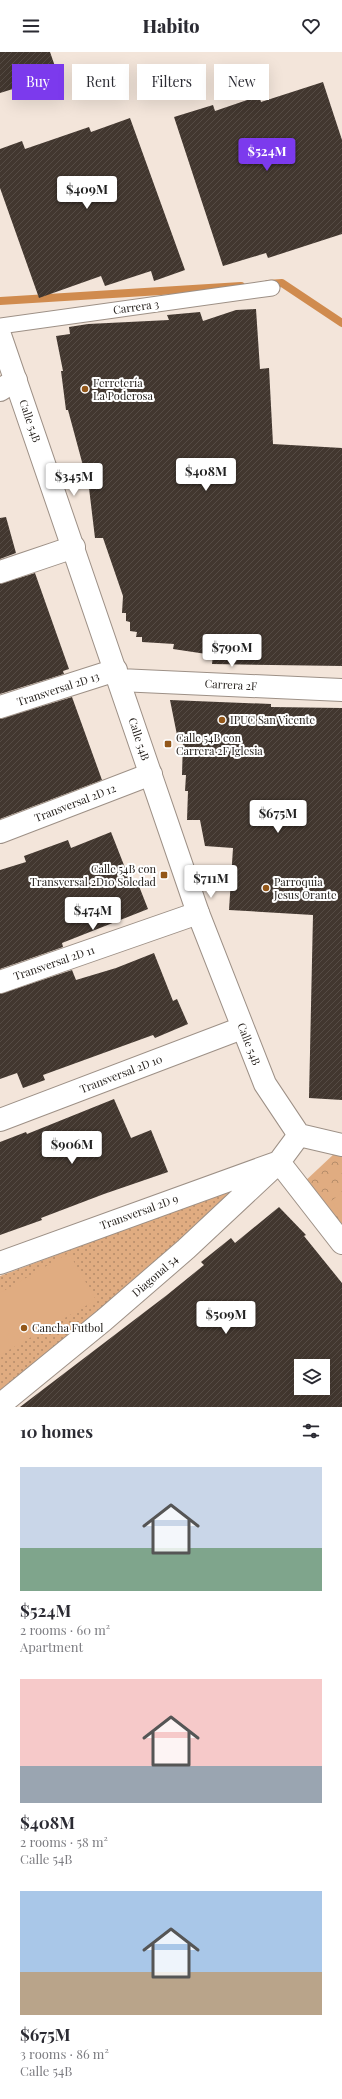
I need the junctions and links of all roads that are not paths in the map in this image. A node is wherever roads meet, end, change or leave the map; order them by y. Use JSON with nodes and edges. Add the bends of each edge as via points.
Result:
{"nodes":[{"id":1,"x":272,"y":288,"type":"dead end"},
{"id":2,"x":0,"y":326,"type":"edge"},
{"id":3,"x":0,"y":334,"type":"edge"},
{"id":4,"x":8,"y":385,"type":"edge"},
{"id":5,"x":74,"y":547,"type":"junction"},
{"id":6,"x":0,"y":572,"type":"edge"},
{"id":7,"x":117,"y":675,"type":"junction"},
{"id":8,"x":342,"y":690,"type":"edge"},
{"id":9,"x":0,"y":708,"type":"edge"},
{"id":10,"x":151,"y":774,"type":"junction"},
{"id":11,"x":0,"y":832,"type":"edge"},
{"id":12,"x":198,"y":913,"type":"junction"},
{"id":13,"x":0,"y":982,"type":"edge"},
{"id":14,"x":242,"y":1028,"type":"junction"},
{"id":15,"x":0,"y":1120,"type":"edge"},
{"id":16,"x":299,"y":1135,"type":"junction"},
{"id":17,"x":342,"y":1145,"type":"edge"},
{"id":18,"x":279,"y":1162,"type":"junction"},
{"id":19,"x":342,"y":1243,"type":"edge"},
{"id":20,"x":0,"y":1263,"type":"edge"},
{"id":21,"x":0,"y":1405,"type":"edge"}],
"edges":[{"from":1,"to":2,"type":"lane","name":"Carrera 3"},
{"from":3,"to":4,"type":"street","name":"Calle 54B"},
{"from":4,"to":5,"type":"street","name":"Calle 54B"},
{"from":5,"to":6,"type":"street"},
{"from":5,"to":7,"type":"street","name":"Calle 54B"},
{"from":7,"to":8,"type":"street","name":"Carrera 2F"},
{"from":7,"to":9,"type":"street","name":"Transversal 2D 13"},
{"from":7,"to":10,"type":"street","name":"Calle 54B"},
{"from":10,"to":11,"type":"street","name":"Transversal 2D 12"},
{"from":10,"to":12,"type":"street","name":"Calle 54B"},
{"from":12,"to":13,"type":"street","name":"Transversal 2D 11"},
{"from":12,"to":14,"type":"street","name":"Calle 54B"},
{"from":14,"to":15,"type":"street","name":"Transversal 2D 10"},
{"from":14,"to":16,"type":"street","name":"Calle 54B","via":[[264,1084]]},
{"from":16,"to":17,"type":"street"},
{"from":16,"to":18,"type":"street","name":"Diagonal 54"},
{"from":18,"to":19,"type":"street"},
{"from":18,"to":20,"type":"street","name":"Transversal 2D 9"},
{"from":18,"to":21,"type":"street","name":"Diagonal 54","via":[[157,1274]]}]}
